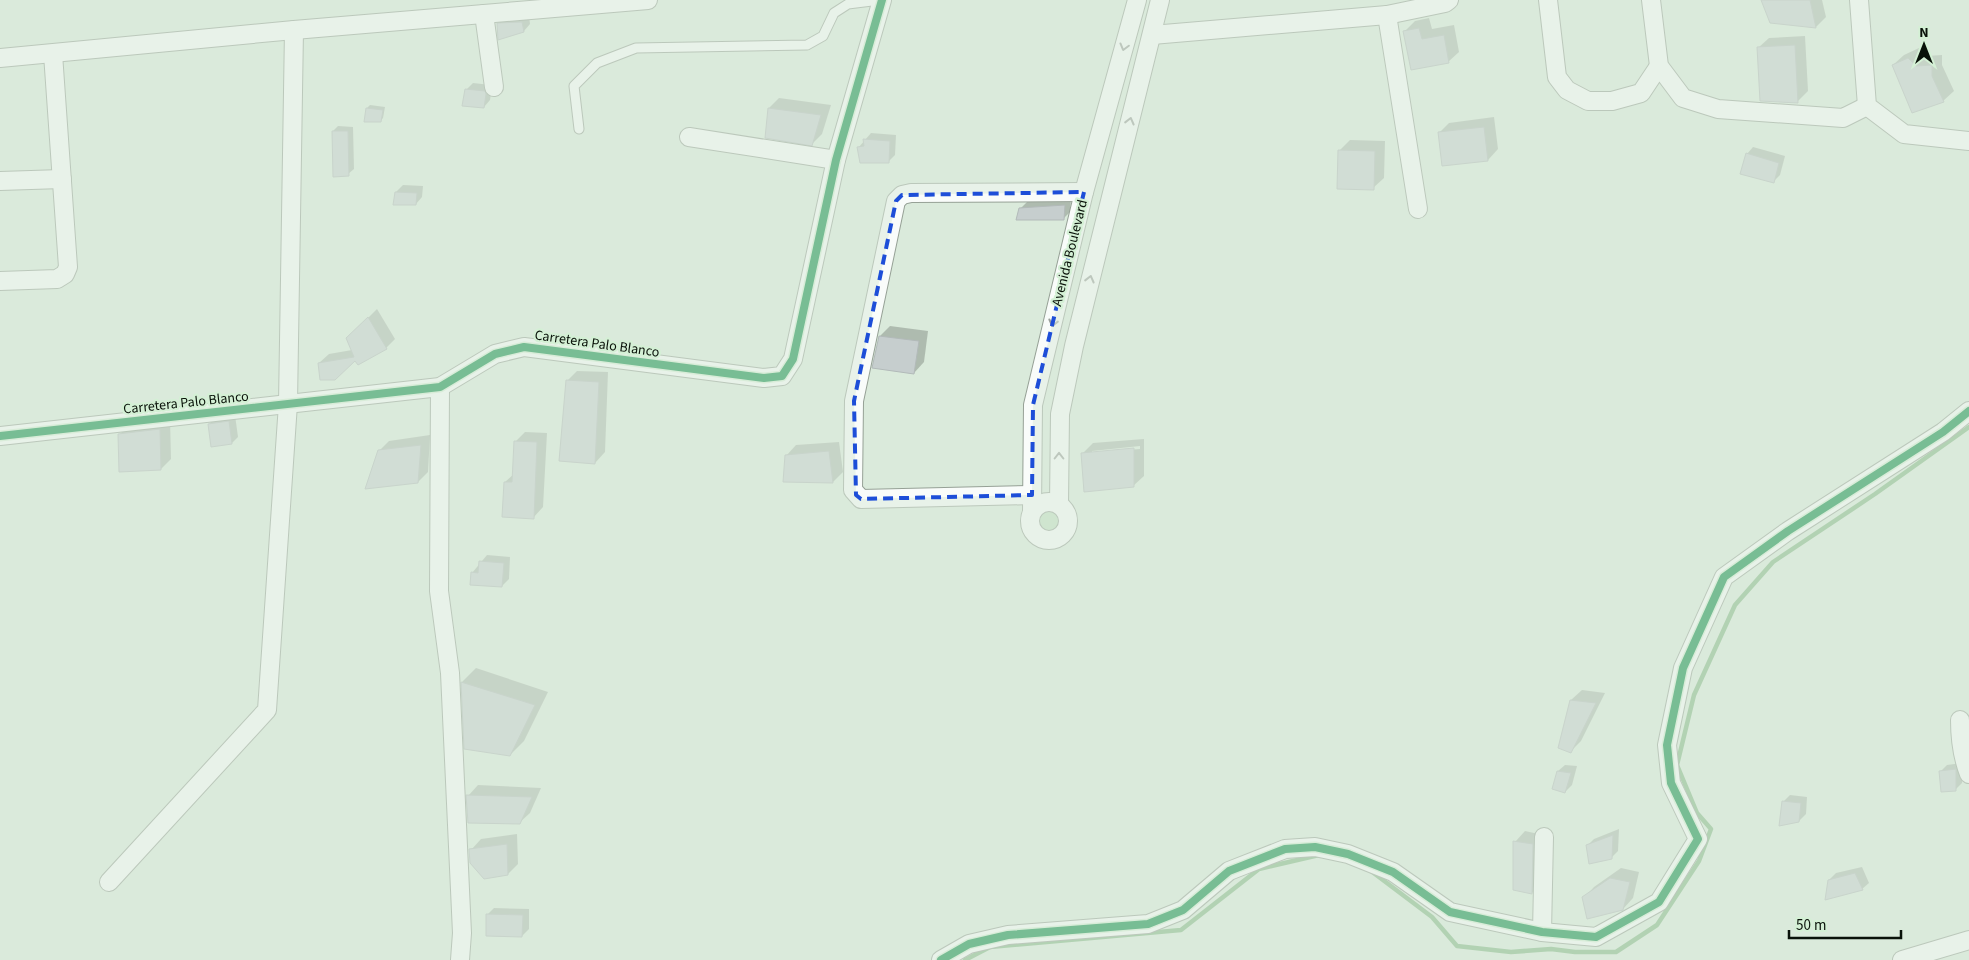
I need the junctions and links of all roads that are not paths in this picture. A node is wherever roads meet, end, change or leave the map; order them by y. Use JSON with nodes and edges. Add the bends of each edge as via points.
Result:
{"nodes":[{"id":1,"x":648,"y":0,"type":"edge"},
{"id":2,"x":881,"y":0,"type":"edge"},
{"id":3,"x":1137,"y":0,"type":"edge"},
{"id":4,"x":1160,"y":0,"type":"edge"},
{"id":5,"x":1450,"y":0,"type":"edge"},
{"id":6,"x":1548,"y":0,"type":"edge"},
{"id":7,"x":1651,"y":0,"type":"edge"},
{"id":8,"x":1859,"y":0,"type":"edge"},
{"id":9,"x":484,"y":14,"type":"junction"},
{"id":10,"x":1387,"y":16,"type":"junction"},
{"id":11,"x":294,"y":30,"type":"junction"},
{"id":12,"x":1152,"y":35,"type":"junction"},
{"id":13,"x":53,"y":54,"type":"junction"},
{"id":14,"x":0,"y":58,"type":"edge"},
{"id":15,"x":1659,"y":66,"type":"junction"},
{"id":16,"x":494,"y":87,"type":"dead end"},
{"id":17,"x":1867,"y":106,"type":"junction"},
{"id":18,"x":579,"y":129,"type":"dead end"},
{"id":19,"x":689,"y":137,"type":"dead end"},
{"id":20,"x":1969,"y":141,"type":"edge"},
{"id":21,"x":836,"y":160,"type":"junction"},
{"id":22,"x":62,"y":179,"type":"junction"},
{"id":23,"x":0,"y":180,"type":"edge"},
{"id":24,"x":1084,"y":192,"type":"junction"},
{"id":25,"x":1418,"y":209,"type":"dead end"},
{"id":26,"x":0,"y":281,"type":"edge"},
{"id":27,"x":440,"y":387,"type":"junction"},
{"id":28,"x":288,"y":404,"type":"junction"},
{"id":29,"x":1969,"y":411,"type":"edge"},
{"id":30,"x":0,"y":436,"type":"edge"},
{"id":31,"x":1032,"y":503,"type":"junction"},
{"id":32,"x":1059,"y":504,"type":"junction"},
{"id":33,"x":1960,"y":720,"type":"dead end"},
{"id":34,"x":1969,"y":774,"type":"edge"},
{"id":35,"x":1544,"y":837,"type":"dead end"},
{"id":36,"x":109,"y":882,"type":"dead end"},
{"id":37,"x":1542,"y":932,"type":"junction"},
{"id":38,"x":1969,"y":940,"type":"edge"},
{"id":39,"x":460,"y":960,"type":"edge"},
{"id":40,"x":941,"y":960,"type":"edge"},
{"id":41,"x":1902,"y":960,"type":"edge"}],
"edges":[{"from":1,"to":9,"type":"street"},
{"from":2,"to":18,"type":"lane","via":[[848,4],[834,14],[823,36],[807,44],[636,48],[597,63],[574,86]]},
{"from":2,"to":21,"type":"street","name":"Carretera Palo Blanco"},
{"from":3,"to":24,"type":"street","name":"Avenida Boulevard","one_way":true},
{"from":4,"to":12,"type":"street","name":"Avenida Boulevard"},
{"from":5,"to":10,"type":"street","via":[[1445,4]]},
{"from":6,"to":15,"type":"street","via":[[1557,77],[1567,90],[1588,101],[1612,101],[1641,93]]},
{"from":7,"to":15,"type":"street"},
{"from":8,"to":17,"type":"street"},
{"from":9,"to":11,"type":"street"},
{"from":9,"to":16,"type":"street"},
{"from":10,"to":12,"type":"street"},
{"from":10,"to":25,"type":"street"},
{"from":11,"to":13,"type":"street"},
{"from":11,"to":28,"type":"street"},
{"from":32,"to":12,"type":"street","name":"Avenida Boulevard","one_way":true,"via":[[1060,414]]},
{"from":13,"to":14,"type":"street"},
{"from":13,"to":22,"type":"street"},
{"from":15,"to":17,"type":"street","via":[[1683,98],[1718,109],[1843,118]]},
{"from":17,"to":20,"type":"street","via":[[1904,134]]},
{"from":19,"to":21,"type":"street"},
{"from":21,"to":27,"type":"street","name":"Carretera Palo Blanco","via":[[793,359],[782,376],[764,378],[524,347],[495,354]]},
{"from":22,"to":23,"type":"street"},
{"from":22,"to":26,"type":"street","via":[[68,267],[65,274],[57,279]]},
{"from":24,"to":31,"type":"street","name":"Avenida Boulevard","one_way":true,"via":[[1032,405]]},
{"from":24,"to":31,"type":"street","via":[[911,192],[902,195],[896,201],[854,401],[853,490],[861,499]]},
{"from":27,"to":28,"type":"street","name":"Carretera Palo Blanco"},
{"from":27,"to":39,"type":"street","via":[[439,591],[450,672],[462,933]]},
{"from":28,"to":30,"type":"street","name":"Carretera Palo Blanco"},
{"from":28,"to":36,"type":"street","via":[[267,710]]},
{"from":29,"to":37,"type":"street","via":[[1943,432],[1788,531],[1724,577],[1683,668],[1667,745],[1671,783],[1698,839],[1659,902],[1596,937]]},
{"from":31,"to":32,"type":"street","via":[[1047,501]]},
{"from":31,"to":32,"type":"street","via":[[1030,524],[1035,535],[1054,540],[1068,527],[1067,514]]},
{"from":33,"to":34,"type":"street","via":[[1962,756]]},
{"from":35,"to":37,"type":"street"},
{"from":37,"to":40,"type":"street","via":[[1450,912],[1393,872],[1348,854],[1315,847],[1285,849],[1229,871],[1184,910],[1148,924],[1008,935],[970,944]]},
{"from":38,"to":41,"type":"street"}]}
